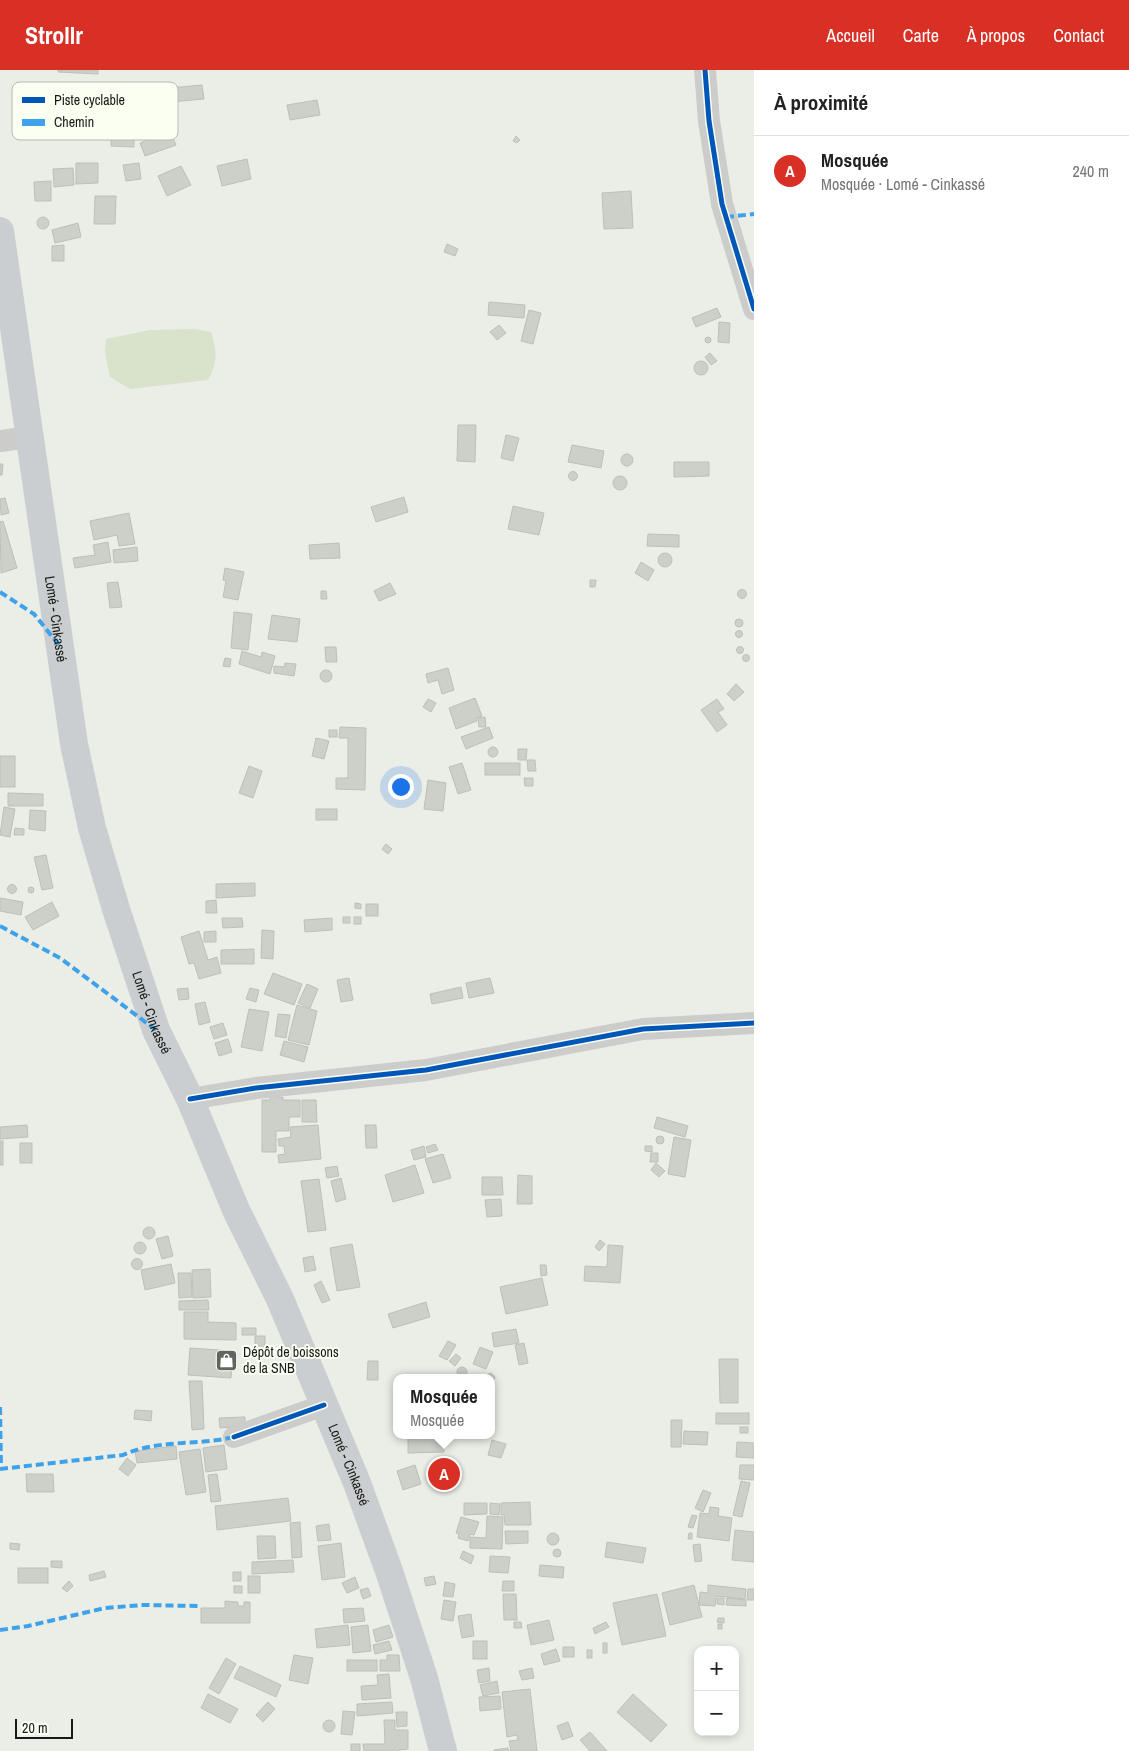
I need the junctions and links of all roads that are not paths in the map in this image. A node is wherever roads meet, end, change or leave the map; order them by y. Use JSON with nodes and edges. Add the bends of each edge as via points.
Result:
{"nodes":[{"id":1,"x":705,"y":70,"type":"edge"},
{"id":2,"x":0,"y":232,"type":"edge"},
{"id":3,"x":754,"y":310,"type":"edge"},
{"id":4,"x":30,"y":437,"type":"junction"},
{"id":5,"x":0,"y":441,"type":"edge"},
{"id":6,"x":754,"y":1023,"type":"edge"},
{"id":7,"x":190,"y":1099,"type":"junction"},
{"id":8,"x":324,"y":1405,"type":"junction"},
{"id":9,"x":234,"y":1437,"type":"dead end"},
{"id":10,"x":443,"y":1751,"type":"edge"}],
"edges":[{"from":1,"to":3,"type":"street","via":[[722,204]]},
{"from":2,"to":4,"type":"highway","name":"Lomé - Cinkassé"},
{"from":4,"to":5,"type":"street"},
{"from":4,"to":7,"type":"highway","name":"Lomé - Cinkassé","via":[[74,744],[92,828],[156,1030]]},
{"from":6,"to":7,"type":"street","via":[[643,1029],[426,1070],[256,1088]]},
{"from":7,"to":8,"type":"highway","name":"Lomé - Cinkassé"},
{"from":8,"to":9,"type":"street"},
{"from":8,"to":10,"type":"highway","name":"Lomé - Cinkassé","via":[[389,1571],[424,1678]]}]}
